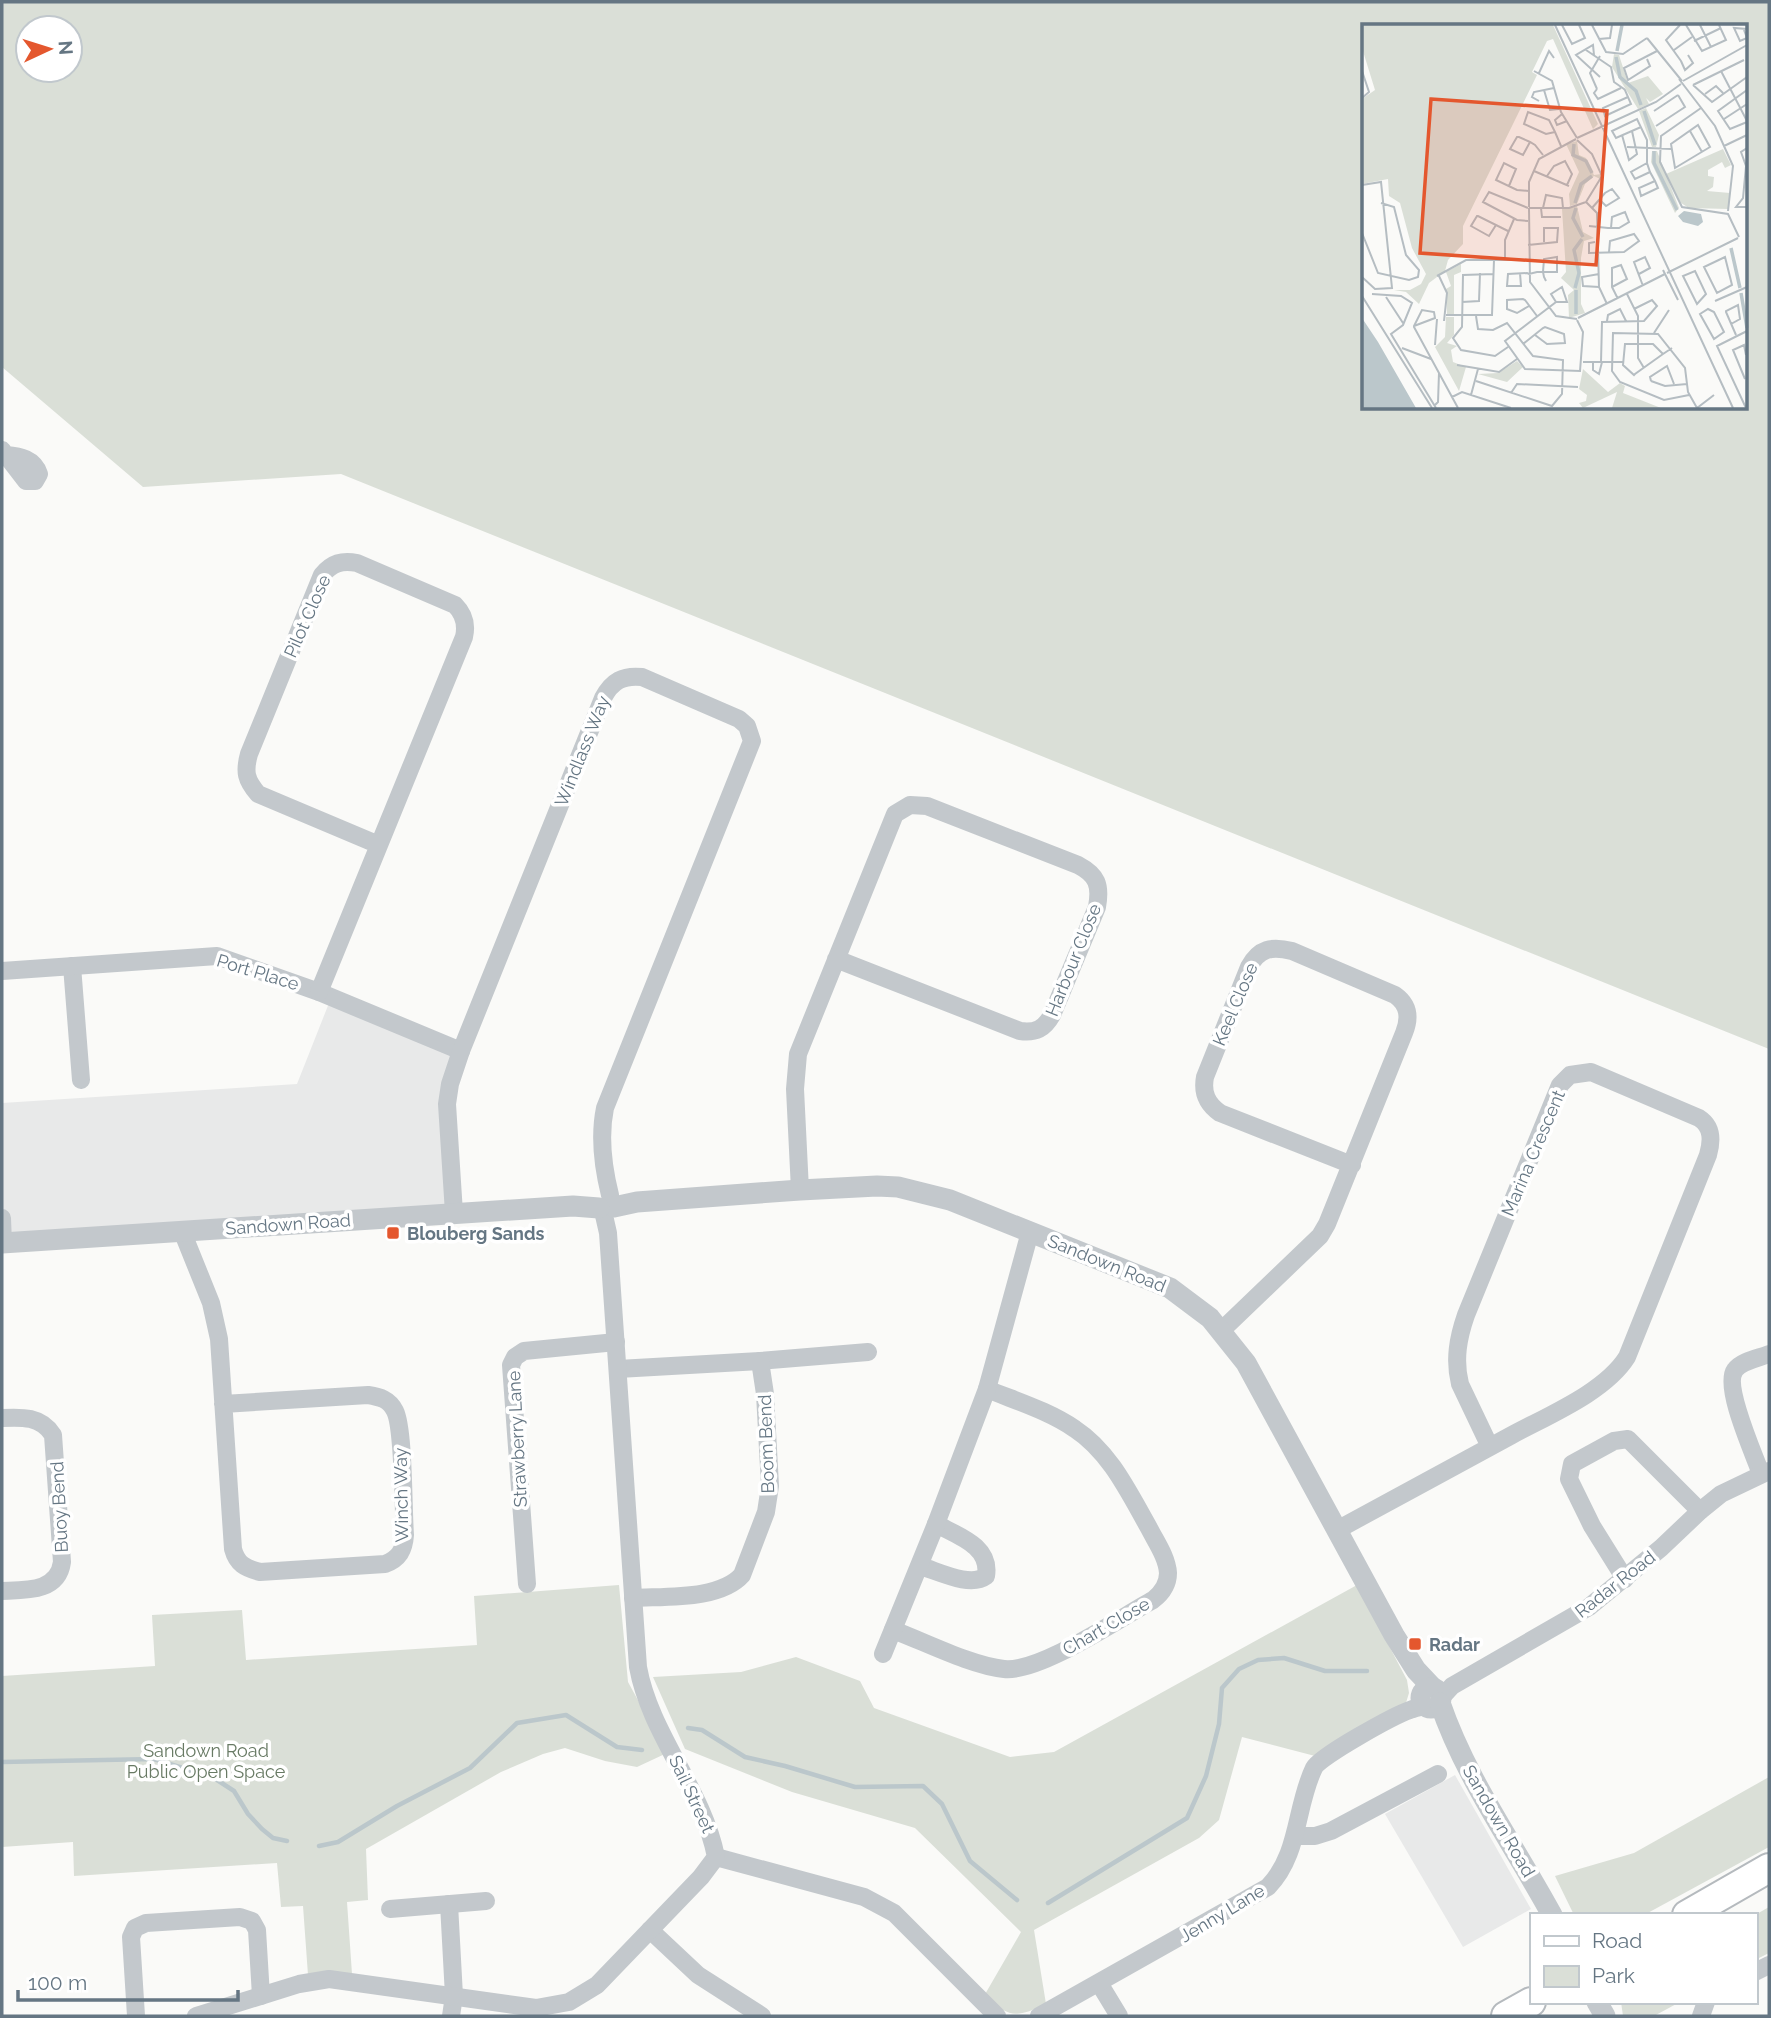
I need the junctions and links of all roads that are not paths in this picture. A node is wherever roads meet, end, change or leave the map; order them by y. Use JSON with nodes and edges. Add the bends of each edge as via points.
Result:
{"nodes":[{"id":1,"x":379,"y":845,"type":"junction"},
{"id":2,"x":836,"y":959,"type":"junction"},
{"id":3,"x":72,"y":966,"type":"junction"},
{"id":4,"x":2,"y":971,"type":"edge"},
{"id":5,"x":319,"y":992,"type":"junction"},
{"id":6,"x":461,"y":1051,"type":"junction"},
{"id":7,"x":80,"y":1080,"type":"dead end"},
{"id":8,"x":1352,"y":1165,"type":"junction"},
{"id":9,"x":800,"y":1190,"type":"junction"},
{"id":10,"x":606,"y":1203,"type":"junction"},
{"id":11,"x":454,"y":1213,"type":"junction"},
{"id":12,"x":2,"y":1218,"type":"edge"},
{"id":13,"x":182,"y":1231,"type":"junction"},
{"id":14,"x":1030,"y":1232,"type":"junction"},
{"id":15,"x":3,"y":1243,"type":"edge"},
{"id":16,"x":1222,"y":1330,"type":"junction"},
{"id":17,"x":616,"y":1342,"type":"junction"},
{"id":18,"x":868,"y":1352,"type":"dead end"},
{"id":19,"x":1769,"y":1354,"type":"edge"},
{"id":20,"x":760,"y":1361,"type":"junction"},
{"id":21,"x":618,"y":1369,"type":"junction"},
{"id":22,"x":987,"y":1389,"type":"junction"},
{"id":23,"x":223,"y":1404,"type":"junction"},
{"id":24,"x":2,"y":1418,"type":"edge"},
{"id":25,"x":1490,"y":1447,"type":"junction"},
{"id":26,"x":1765,"y":1472,"type":"edge"},
{"id":27,"x":1700,"y":1511,"type":"junction"},
{"id":28,"x":936,"y":1524,"type":"junction"},
{"id":29,"x":1337,"y":1530,"type":"junction"},
{"id":30,"x":920,"y":1566,"type":"junction"},
{"id":31,"x":1625,"y":1579,"type":"junction"},
{"id":32,"x":527,"y":1584,"type":"dead end"},
{"id":33,"x":2,"y":1591,"type":"edge"},
{"id":34,"x":633,"y":1598,"type":"junction"},
{"id":35,"x":893,"y":1630,"type":"junction"},
{"id":36,"x":883,"y":1654,"type":"dead end"},
{"id":37,"x":1431,"y":1698,"type":"junction"},
{"id":38,"x":1438,"y":1774,"type":"dead end"},
{"id":39,"x":1295,"y":1836,"type":"junction"},
{"id":40,"x":716,"y":1857,"type":"junction"},
{"id":41,"x":1769,"y":1868,"type":"edge"},
{"id":42,"x":486,"y":1901,"type":"dead end"},
{"id":43,"x":449,"y":1904,"type":"junction"},
{"id":44,"x":390,"y":1909,"type":"dead end"},
{"id":45,"x":1551,"y":1913,"type":"edge"},
{"id":46,"x":1690,"y":1913,"type":"edge"},
{"id":47,"x":650,"y":1930,"type":"junction"},
{"id":48,"x":1099,"y":1983,"type":"junction"},
{"id":49,"x":261,"y":1996,"type":"junction"},
{"id":50,"x":454,"y":1996,"type":"junction"},
{"id":51,"x":1530,"y":2003,"type":"edge"},
{"id":52,"x":751,"y":2014,"type":"edge"},
{"id":53,"x":136,"y":2016,"type":"edge"},
{"id":54,"x":196,"y":2016,"type":"edge"},
{"id":55,"x":451,"y":2016,"type":"edge"},
{"id":56,"x":997,"y":2016,"type":"edge"},
{"id":57,"x":1039,"y":2016,"type":"edge"},
{"id":58,"x":1119,"y":2016,"type":"edge"},
{"id":59,"x":1506,"y":2016,"type":"edge"}],
"edges":[{"from":1,"to":1,"type":"street","name":"Pilot Close","via":[[466,628],[455,605],[348,561],[329,566],[322,575],[249,754],[246,773],[258,794]]},
{"from":1,"to":5,"type":"street","name":"Pilot Close"},
{"from":2,"to":2,"type":"street","name":"Harbour Close","via":[[895,814],[905,806],[927,806],[1078,865],[1098,883],[1097,907],[1052,1015],[1037,1031],[1020,1031]]},
{"from":2,"to":9,"type":"street","name":"Harbour Close","via":[[795,1069]]},
{"from":3,"to":4,"type":"street","name":"Port Place"},
{"from":3,"to":5,"type":"street","name":"Port Place","via":[[217,956]]},
{"from":3,"to":7,"type":"street"},
{"from":5,"to":6,"type":"street","name":"Port Place"},
{"from":6,"to":10,"type":"street","name":"Windlass Way","via":[[608,688],[618,680],[642,677],[740,719],[750,732],[751,747],[605,1108]]},
{"from":6,"to":11,"type":"street","name":"Windlass Way","via":[[447,1104]]},
{"from":8,"to":8,"type":"street","name":"Keel Close","via":[[1407,1025],[1407,1011],[1395,995],[1292,951],[1262,951],[1249,967],[1205,1077],[1206,1098],[1220,1113]]},
{"from":8,"to":16,"type":"street","name":"Keel Close","via":[[1320,1236]]},
{"from":9,"to":10,"type":"street","name":"Sandown Road"},
{"from":9,"to":14,"type":"street","name":"Sandown Road","via":[[877,1186],[919,1191]]},
{"from":10,"to":11,"type":"street","name":"Sandown Road"},
{"from":10,"to":17,"type":"street","name":"Sail Street"},
{"from":11,"to":13,"type":"street","name":"Sandown Road"},
{"from":12,"to":15,"type":"street"},
{"from":13,"to":15,"type":"street","name":"Sandown Road"},
{"from":13,"to":23,"type":"street","name":"Winch Way","via":[[211,1303],[219,1339]]},
{"from":14,"to":16,"type":"street","name":"Sandown Road","via":[[1170,1287]]},
{"from":14,"to":22,"type":"street"},
{"from":16,"to":29,"type":"street","name":"Sandown Road","via":[[1246,1363]]},
{"from":17,"to":21,"type":"street","name":"Sail Street"},
{"from":17,"to":32,"type":"street","name":"Strawberry Lane","via":[[524,1351],[511,1365]]},
{"from":18,"to":20,"type":"street"},
{"from":19,"to":26,"type":"street","via":[[1740,1365],[1731,1379]]},
{"from":20,"to":21,"type":"street"},
{"from":20,"to":34,"type":"street","name":"Boom Bend","via":[[770,1486],[766,1512],[741,1575],[715,1591]]},
{"from":21,"to":34,"type":"street","name":"Sail Street"},
{"from":22,"to":28,"type":"street"},
{"from":22,"to":35,"type":"street","name":"Chart Close","via":[[1059,1419],[1078,1430],[1104,1456],[1163,1555],[1168,1574],[1165,1587],[1153,1600],[1020,1669],[980,1664]]},
{"from":23,"to":23,"type":"street","name":"Winch Way","via":[[233,1549],[240,1564],[260,1572],[386,1564],[397,1559],[405,1535],[399,1430],[396,1412],[386,1400],[368,1395]]},
{"from":24,"to":33,"type":"street","name":"Buoy Bend","via":[[36,1420],[53,1435],[62,1562],[58,1576],[46,1586]]},
{"from":25,"to":25,"type":"street","name":"Marina Crescent","via":[[1577,1399],[1620,1369],[1708,1155],[1710,1132],[1704,1121],[1601,1074],[1576,1073],[1564,1079],[1457,1346],[1460,1384]]},
{"from":25,"to":29,"type":"street","name":"Marina Crescent"},
{"from":26,"to":27,"type":"street","name":"Radar Road","via":[[1721,1494]]},
{"from":27,"to":31,"type":"street","name":"Radar Road"},
{"from":27,"to":31,"type":"street","via":[[1632,1441],[1620,1438],[1572,1464],[1569,1479]]},
{"from":28,"to":30,"type":"street"},
{"from":28,"to":30,"type":"street","via":[[981,1551],[986,1576],[969,1581]]},
{"from":29,"to":37,"type":"street","name":"Sandown Road"},
{"from":30,"to":35,"type":"street"},
{"from":31,"to":37,"type":"street","name":"Radar Road","via":[[1589,1607]]},
{"from":34,"to":40,"type":"street","name":"Sail Street","via":[[640,1678],[704,1816]]},
{"from":35,"to":36,"type":"street"},
{"from":37,"to":39,"type":"street","name":"Jenny Lane","via":[[1317,1763]]},
{"from":37,"to":45,"type":"street","name":"Sandown Road"},
{"from":38,"to":39,"type":"street","via":[[1331,1831]]},
{"from":39,"to":48,"type":"street","name":"Jenny Lane","via":[[1280,1873],[1260,1893]]},
{"from":40,"to":47,"type":"street","name":"Sail Street"},
{"from":40,"to":56,"type":"street","via":[[881,1904]]},
{"from":41,"to":46,"type":"main road"},
{"from":42,"to":43,"type":"street"},
{"from":43,"to":44,"type":"street"},
{"from":43,"to":50,"type":"street"},
{"from":47,"to":50,"type":"street","name":"Sail Street","via":[[597,1985],[569,2002],[536,2008]]},
{"from":47,"to":52,"type":"street","via":[[698,1975]]},
{"from":48,"to":57,"type":"street","name":"Jenny Lane"},
{"from":48,"to":58,"type":"street"},
{"from":49,"to":50,"type":"street","name":"Sail Street","via":[[328,1979]]},
{"from":49,"to":53,"type":"street","via":[[257,1930],[248,1919],[146,1923],[135,1928],[131,1937]]},
{"from":49,"to":54,"type":"street","name":"Sail Street"},
{"from":50,"to":55,"type":"street"},
{"from":51,"to":59,"type":"main road"}]}
